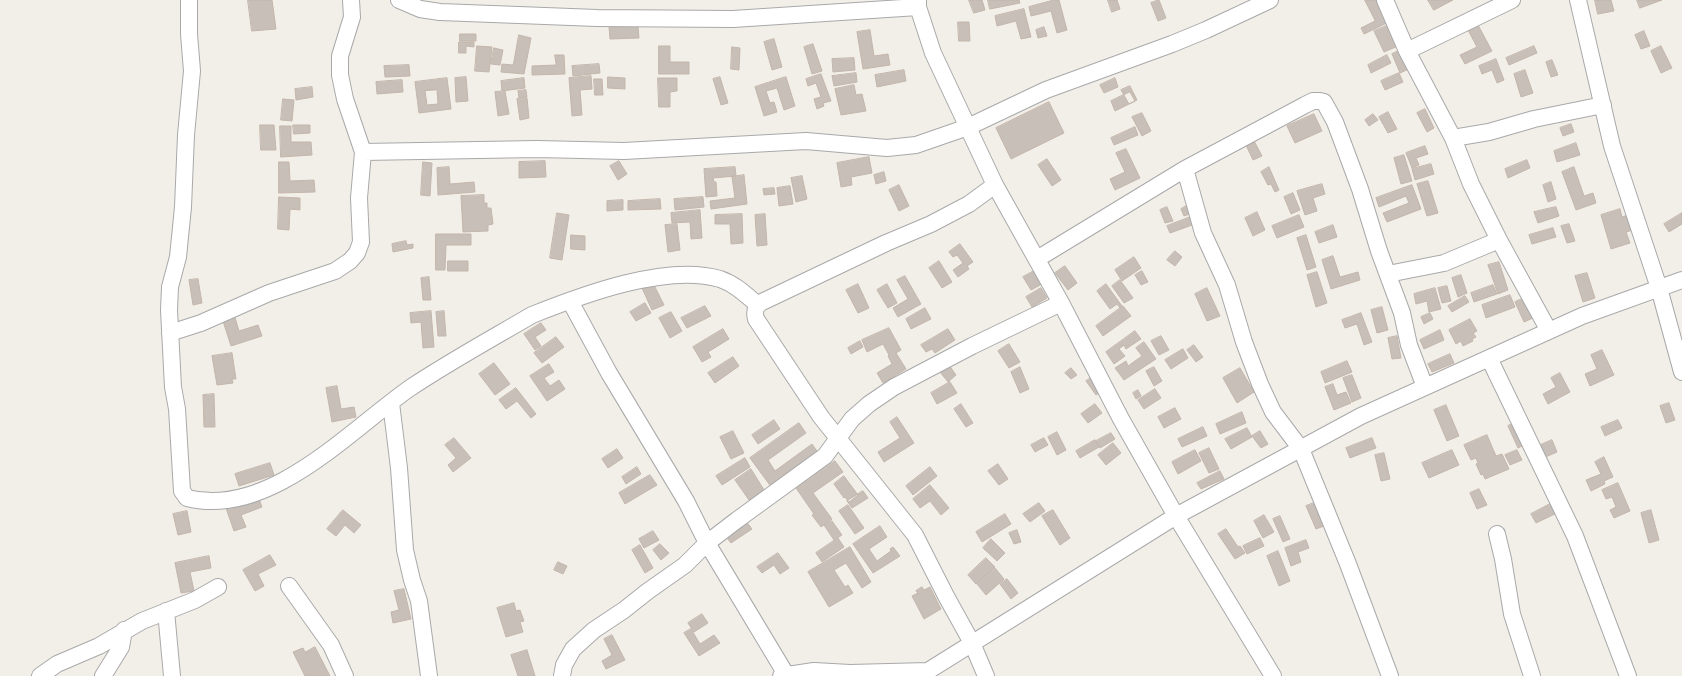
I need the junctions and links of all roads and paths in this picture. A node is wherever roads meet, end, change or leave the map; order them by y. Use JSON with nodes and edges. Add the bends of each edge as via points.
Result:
{"nodes":[{"id":1,"x":189,"y":0,"type":"edge"},
{"id":2,"x":351,"y":0,"type":"edge"},
{"id":3,"x":399,"y":0,"type":"edge"},
{"id":4,"x":1270,"y":0,"type":"edge"},
{"id":5,"x":1385,"y":0,"type":"edge"},
{"id":6,"x":1512,"y":0,"type":"edge"},
{"id":7,"x":1578,"y":0,"type":"edge"},
{"id":8,"x":918,"y":3,"type":"edge"},
{"id":9,"x":509,"y":7,"type":"edge"},
{"id":10,"x":1407,"y":52,"type":"junction"},
{"id":11,"x":1603,"y":105,"type":"junction"},
{"id":12,"x":968,"y":127,"type":"junction"},
{"id":13,"x":1453,"y":138,"type":"junction"},
{"id":14,"x":363,"y":152,"type":"junction"},
{"id":15,"x":1185,"y":169,"type":"junction"},
{"id":16,"x":995,"y":185,"type":"junction"},
{"id":17,"x":1499,"y":240,"type":"junction"},
{"id":18,"x":1037,"y":259,"type":"junction"},
{"id":19,"x":1388,"y":274,"type":"junction"},
{"id":20,"x":1682,"y":280,"type":"edge"},
{"id":21,"x":1659,"y":288,"type":"junction"},
{"id":22,"x":570,"y":301,"type":"junction"},
{"id":23,"x":1061,"y":303,"type":"junction"},
{"id":24,"x":758,"y":305,"type":"junction"},
{"id":25,"x":1549,"y":331,"type":"junction"},
{"id":26,"x":170,"y":333,"type":"junction"},
{"id":27,"x":1488,"y":358,"type":"junction"},
{"id":28,"x":1682,"y":372,"type":"edge"},
{"id":29,"x":1425,"y":387,"type":"junction"},
{"id":30,"x":391,"y":404,"type":"junction"},
{"id":31,"x":839,"y":439,"type":"junction"},
{"id":32,"x":1301,"y":449,"type":"junction"},
{"id":33,"x":1176,"y":516,"type":"junction"},
{"id":34,"x":1497,"y":534,"type":"dead end"},
{"id":35,"x":707,"y":543,"type":"junction"},
{"id":36,"x":289,"y":586,"type":"dead end"},
{"id":37,"x":218,"y":587,"type":"dead end"},
{"id":38,"x":166,"y":611,"type":"junction"},
{"id":39,"x":124,"y":630,"type":"junction"},
{"id":40,"x":972,"y":643,"type":"junction"},
{"id":41,"x":924,"y":673,"type":"edge"},
{"id":42,"x":40,"y":676,"type":"edge"},
{"id":43,"x":103,"y":676,"type":"edge"},
{"id":44,"x":172,"y":676,"type":"edge"},
{"id":45,"x":345,"y":676,"type":"edge"},
{"id":46,"x":428,"y":676,"type":"edge"},
{"id":47,"x":562,"y":676,"type":"edge"},
{"id":48,"x":785,"y":676,"type":"edge"},
{"id":49,"x":986,"y":676,"type":"edge"},
{"id":50,"x":1272,"y":676,"type":"edge"},
{"id":51,"x":1390,"y":676,"type":"edge"},
{"id":52,"x":1532,"y":676,"type":"edge"},
{"id":53,"x":1628,"y":676,"type":"edge"}],
"edges":[{"from":1,"to":26,"type":"street","via":[[192,71],[183,207],[178,256],[170,287]]},
{"from":2,"to":14,"type":"street","via":[[352,17],[340,56],[340,75]]},
{"from":3,"to":9,"type":"street","via":[[420,9],[440,12]]},
{"from":4,"to":12,"type":"street","via":[[1172,44],[1046,90]]},
{"from":5,"to":10,"type":"street"},
{"from":6,"to":10,"type":"street"},
{"from":7,"to":11,"type":"street"},
{"from":8,"to":9,"type":"street","via":[[734,19],[597,18]]},
{"from":8,"to":12,"type":"street","via":[[933,53]]},
{"from":10,"to":13,"type":"street"},
{"from":11,"to":13,"type":"street"},
{"from":11,"to":21,"type":"street","via":[[1612,146]]},
{"from":12,"to":14,"type":"street","via":[[916,145],[887,148],[806,142],[624,151],[537,149]]},
{"from":12,"to":16,"type":"street"},
{"from":13,"to":17,"type":"street","via":[[1471,184]]},
{"from":14,"to":26,"type":"street","via":[[359,198],[361,242],[357,253],[350,261],[329,273],[269,293]]},
{"from":15,"to":18,"type":"street"},
{"from":15,"to":19,"type":"street","via":[[1305,104],[1313,101],[1324,102],[1335,122],[1360,189]]},
{"from":15,"to":32,"type":"street","via":[[1203,233],[1227,285],[1260,384],[1273,412]]},
{"from":16,"to":18,"type":"street"},
{"from":16,"to":24,"type":"street","via":[[969,204],[931,224]]},
{"from":17,"to":19,"type":"street","via":[[1444,263]]},
{"from":17,"to":25,"type":"street"},
{"from":18,"to":23,"type":"street"},
{"from":19,"to":29,"type":"street","via":[[1402,312],[1409,345]]},
{"from":20,"to":21,"type":"street"},
{"from":21,"to":25,"type":"street"},
{"from":21,"to":28,"type":"street"},
{"from":22,"to":24,"type":"street","via":[[644,279],[680,274],[720,279],[731,284]]},
{"from":22,"to":30,"type":"street","via":[[532,315],[410,389]]},
{"from":22,"to":35,"type":"street","via":[[609,373],[686,501]]},
{"from":23,"to":31,"type":"street","via":[[894,387],[852,419]]},
{"from":23,"to":33,"type":"street","via":[[1121,419]]},
{"from":24,"to":31,"type":"street","via":[[756,319],[821,417]]},
{"from":25,"to":27,"type":"street"},
{"from":26,"to":30,"type":"street","via":[[182,491],[187,498],[220,501],[258,493],[292,476],[341,444]]},
{"from":27,"to":29,"type":"street"},
{"from":27,"to":53,"type":"street","via":[[1575,536]]},
{"from":29,"to":32,"type":"street","via":[[1361,416]]},
{"from":30,"to":46,"type":"street","via":[[405,550],[419,601]]},
{"from":31,"to":35,"type":"street","via":[[825,456]]},
{"from":31,"to":40,"type":"street","via":[[915,536]]},
{"from":32,"to":33,"type":"street"},
{"from":32,"to":51,"type":"street"},
{"from":33,"to":40,"type":"street"},
{"from":33,"to":50,"type":"street"},
{"from":34,"to":52,"type":"street","via":[[1512,614]]},
{"from":35,"to":47,"type":"street","via":[[685,565],[594,630],[573,649],[564,665]]},
{"from":35,"to":48,"type":"street"},
{"from":36,"to":45,"type":"street","via":[[331,645]]},
{"from":37,"to":38,"type":"street","via":[[195,600]]},
{"from":38,"to":39,"type":"street"},
{"from":38,"to":44,"type":"street"},
{"from":39,"to":42,"type":"street","via":[[99,646],[57,664]]},
{"from":39,"to":43,"type":"street","via":[[121,647]]},
{"from":40,"to":41,"type":"street"},
{"from":40,"to":49,"type":"street"},
{"from":41,"to":48,"type":"street","via":[[850,673],[814,670]]}]}
